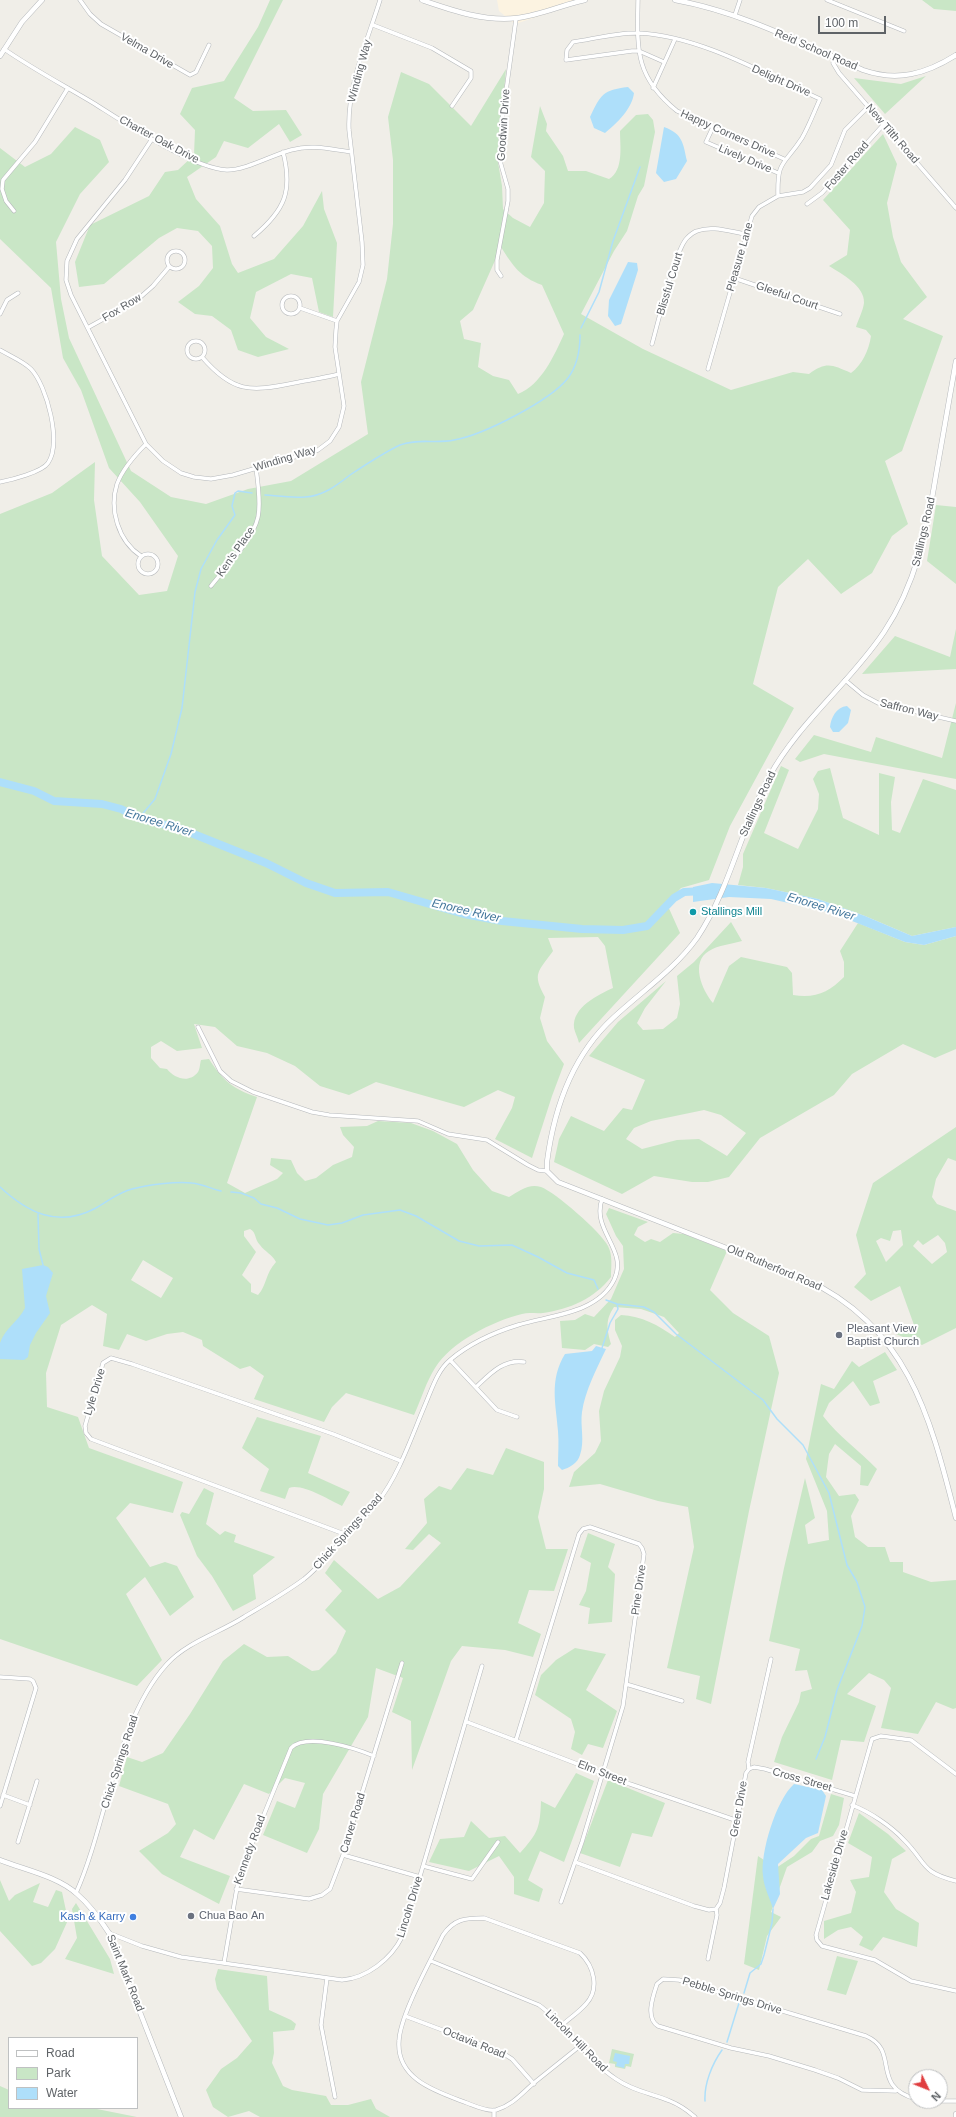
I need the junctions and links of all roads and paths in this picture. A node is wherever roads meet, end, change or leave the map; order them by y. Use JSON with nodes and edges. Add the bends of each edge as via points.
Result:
{"nodes":[{"id":1,"x":42,"y":0,"type":"edge"},
{"id":2,"x":80,"y":0,"type":"edge"},
{"id":3,"x":380,"y":0,"type":"edge"},
{"id":4,"x":422,"y":0,"type":"edge"},
{"id":5,"x":585,"y":0,"type":"edge"},
{"id":6,"x":638,"y":0,"type":"edge"},
{"id":7,"x":675,"y":0,"type":"edge"},
{"id":8,"x":740,"y":0,"type":"edge"},
{"id":9,"x":827,"y":0,"type":"edge"},
{"id":10,"x":735,"y":15,"type":"junction"},
{"id":11,"x":516,"y":18,"type":"junction"},
{"id":12,"x":373,"y":25,"type":"junction"},
{"id":13,"x":904,"y":31,"type":"dead end"},
{"id":14,"x":637,"y":33,"type":"junction"},
{"id":15,"x":675,"y":39,"type":"junction"},
{"id":16,"x":209,"y":45,"type":"dead end"},
{"id":17,"x":4,"y":49,"type":"junction"},
{"id":18,"x":638,"y":51,"type":"junction"},
{"id":19,"x":956,"y":55,"type":"edge"},
{"id":20,"x":0,"y":56,"type":"edge"},
{"id":21,"x":834,"y":58,"type":"junction"},
{"id":22,"x":954,"y":58,"type":"edge"},
{"id":23,"x":664,"y":62,"type":"junction"},
{"id":24,"x":68,"y":88,"type":"junction"},
{"id":25,"x":653,"y":88,"type":"junction"},
{"id":26,"x":452,"y":106,"type":"dead end"},
{"id":27,"x":869,"y":106,"type":"junction"},
{"id":28,"x":884,"y":124,"type":"junction"},
{"id":29,"x":713,"y":127,"type":"junction"},
{"id":30,"x":152,"y":139,"type":"junction"},
{"id":31,"x":283,"y":152,"type":"junction"},
{"id":32,"x":351,"y":152,"type":"junction"},
{"id":33,"x":784,"y":159,"type":"junction"},
{"id":34,"x":778,"y":173,"type":"junction"},
{"id":35,"x":778,"y":196,"type":"junction"},
{"id":36,"x":806,"y":204,"type":"dead end"},
{"id":37,"x":956,"y":208,"type":"edge"},
{"id":38,"x":14,"y":211,"type":"dead end"},
{"id":39,"x":746,"y":234,"type":"junction"},
{"id":40,"x":254,"y":236,"type":"dead end"},
{"id":41,"x":169,"y":267,"type":"junction"},
{"id":42,"x":501,"y":276,"type":"dead end"},
{"id":43,"x":734,"y":278,"type":"junction"},
{"id":44,"x":18,"y":293,"type":"dead end"},
{"id":45,"x":300,"y":308,"type":"junction"},
{"id":46,"x":0,"y":314,"type":"edge"},
{"id":47,"x":840,"y":314,"type":"dead end"},
{"id":48,"x":337,"y":321,"type":"junction"},
{"id":49,"x":89,"y":327,"type":"junction"},
{"id":50,"x":652,"y":344,"type":"dead end"},
{"id":51,"x":0,"y":350,"type":"edge"},
{"id":52,"x":202,"y":357,"type":"junction"},
{"id":53,"x":956,"y":360,"type":"edge"},
{"id":54,"x":708,"y":369,"type":"dead end"},
{"id":55,"x":339,"y":374,"type":"junction"},
{"id":56,"x":146,"y":444,"type":"junction"},
{"id":57,"x":256,"y":468,"type":"junction"},
{"id":58,"x":0,"y":482,"type":"edge"},
{"id":59,"x":140,"y":556,"type":"junction"},
{"id":60,"x":211,"y":586,"type":"dead end"},
{"id":61,"x":845,"y":680,"type":"junction"},
{"id":62,"x":956,"y":721,"type":"edge"},
{"id":63,"x":198,"y":1027,"type":"dead end"},
{"id":64,"x":547,"y":1171,"type":"junction"},
{"id":65,"x":602,"y":1199,"type":"junction"},
{"id":66,"x":450,"y":1360,"type":"junction"},
{"id":67,"x":524,"y":1362,"type":"dead end"},
{"id":68,"x":476,"y":1387,"type":"junction"},
{"id":69,"x":517,"y":1417,"type":"dead end"},
{"id":70,"x":401,"y":1461,"type":"junction"},
{"id":71,"x":956,"y":1518,"type":"edge"},
{"id":72,"x":347,"y":1535,"type":"junction"},
{"id":73,"x":771,"y":1659,"type":"dead end"},
{"id":74,"x":402,"y":1663,"type":"dead end"},
{"id":75,"x":482,"y":1666,"type":"dead end"},
{"id":76,"x":0,"y":1677,"type":"edge"},
{"id":77,"x":626,"y":1684,"type":"junction"},
{"id":78,"x":682,"y":1702,"type":"dead end"},
{"id":79,"x":467,"y":1722,"type":"junction"},
{"id":80,"x":516,"y":1740,"type":"junction"},
{"id":81,"x":374,"y":1756,"type":"junction"},
{"id":82,"x":749,"y":1769,"type":"junction"},
{"id":83,"x":603,"y":1773,"type":"junction"},
{"id":84,"x":956,"y":1774,"type":"edge"},
{"id":85,"x":37,"y":1781,"type":"dead end"},
{"id":86,"x":3,"y":1795,"type":"junction"},
{"id":87,"x":855,"y":1796,"type":"junction"},
{"id":88,"x":30,"y":1805,"type":"junction"},
{"id":89,"x":852,"y":1805,"type":"junction"},
{"id":90,"x":0,"y":1806,"type":"edge"},
{"id":91,"x":738,"y":1821,"type":"junction"},
{"id":92,"x":18,"y":1842,"type":"dead end"},
{"id":93,"x":498,"y":1842,"type":"dead end"},
{"id":94,"x":343,"y":1855,"type":"junction"},
{"id":95,"x":0,"y":1860,"type":"edge"},
{"id":96,"x":575,"y":1862,"type":"junction"},
{"id":97,"x":423,"y":1866,"type":"junction"},
{"id":98,"x":420,"y":1877,"type":"junction"},
{"id":99,"x":956,"y":1881,"type":"edge"},
{"id":100,"x":236,"y":1889,"type":"junction"},
{"id":101,"x":76,"y":1893,"type":"junction"},
{"id":102,"x":561,"y":1902,"type":"dead end"},
{"id":103,"x":716,"y":1909,"type":"junction"},
{"id":104,"x":109,"y":1932,"type":"junction"},
{"id":105,"x":708,"y":1959,"type":"dead end"},
{"id":106,"x":431,"y":1961,"type":"junction"},
{"id":107,"x":224,"y":1963,"type":"junction"},
{"id":108,"x":327,"y":1978,"type":"junction"},
{"id":109,"x":956,"y":1991,"type":"edge"},
{"id":110,"x":406,"y":2016,"type":"junction"},
{"id":111,"x":562,"y":2025,"type":"junction"},
{"id":112,"x":580,"y":2046,"type":"junction"},
{"id":113,"x":534,"y":2084,"type":"junction"},
{"id":114,"x":896,"y":2091,"type":"junction"},
{"id":115,"x":335,"y":2096,"type":"dead end"},
{"id":116,"x":908,"y":2096,"type":"edge"},
{"id":117,"x":494,"y":2110,"type":"junction"},
{"id":118,"x":181,"y":2117,"type":"edge"},
{"id":119,"x":494,"y":2117,"type":"edge"},
{"id":120,"x":696,"y":2117,"type":"edge"}],
"edges":[{"from":1,"to":17,"type":"street","via":[[22,22]]},
{"from":2,"to":16,"type":"street","name":"Velma Drive","via":[[90,14],[102,24],[190,75],[196,72]]},
{"from":3,"to":12,"type":"street","name":"Winding Way"},
{"from":4,"to":11,"type":"street","via":[[483,17]]},
{"from":5,"to":11,"type":"street"},
{"from":6,"to":14,"type":"street","name":"Happy Corners Drive"},
{"from":7,"to":10,"type":"street","name":"Reid School Road"},
{"from":8,"to":10,"type":"street"},
{"from":9,"to":13,"type":"street"},
{"from":10,"to":21,"type":"street","name":"Reid School Road"},
{"from":11,"to":42,"type":"street","name":"Goodwin Drive","via":[[502,120],[500,161],[508,193],[506,219],[497,260],[497,270]]},
{"from":12,"to":26,"type":"street","via":[[432,48],[471,71],[471,78]]},
{"from":12,"to":32,"type":"street","name":"Winding Way","via":[[351,100],[348,122]]},
{"from":14,"to":15,"type":"street","name":"Delight Drive"},
{"from":14,"to":18,"type":"street","name":"Happy Corners Drive"},
{"from":14,"to":18,"type":"street","name":"Delight Drive","via":[[573,42],[567,50],[566,60]]},
{"from":15,"to":23,"type":"street"},
{"from":15,"to":33,"type":"street","name":"Delight Drive","via":[[700,45],[820,99],[801,139]]},
{"from":17,"to":20,"type":"street"},
{"from":17,"to":24,"type":"street","name":"Charter Oak Drive"},
{"from":18,"to":23,"type":"street"},
{"from":18,"to":25,"type":"street","name":"Happy Corners Drive","via":[[645,74]]},
{"from":19,"to":22,"type":"street","name":"Reid School Road"},
{"from":21,"to":22,"type":"street","name":"Reid School Road","via":[[870,73],[893,77],[925,72]]},
{"from":21,"to":27,"type":"street","name":"New Tilth Road","via":[[835,67]]},
{"from":23,"to":25,"type":"street"},
{"from":24,"to":30,"type":"street","name":"Charter Oak Drive"},
{"from":24,"to":38,"type":"street","via":[[35,142],[3,180],[2,189],[6,201]]},
{"from":25,"to":29,"type":"street","name":"Happy Corners Drive","via":[[677,111]]},
{"from":27,"to":28,"type":"street","name":"New Tilth Road"},
{"from":27,"to":35,"type":"street","name":"Pleasure Lane","via":[[845,130],[836,156],[821,177],[803,192]]},
{"from":28,"to":36,"type":"street","name":"Foster Road","via":[[822,193]]},
{"from":28,"to":37,"type":"street","name":"New Tilth Road"},
{"from":29,"to":33,"type":"street","name":"Happy Corners Drive"},
{"from":29,"to":34,"type":"street","name":"Lively Drive","via":[[706,142]]},
{"from":30,"to":31,"type":"street","name":"Charter Oak Drive","via":[[189,159],[223,169],[238,168]]},
{"from":30,"to":49,"type":"street","name":"Winding Way","via":[[125,180],[82,232],[67,261],[67,286]]},
{"from":31,"to":32,"type":"street","name":"Charter Oak Drive","via":[[314,146]]},
{"from":31,"to":40,"type":"street","via":[[288,178],[285,194],[274,216]]},
{"from":32,"to":48,"type":"street","name":"Winding Way","via":[[363,265],[359,282]]},
{"from":33,"to":34,"type":"street","name":"Delight Drive"},
{"from":34,"to":35,"type":"street","name":"Delight Drive"},
{"from":35,"to":39,"type":"street","name":"Pleasure Lane","via":[[759,207],[752,216]]},
{"from":39,"to":43,"type":"street","name":"Pleasure Lane"},
{"from":39,"to":50,"type":"street","name":"Blissful Court","via":[[704,229],[687,238],[678,256]]},
{"from":41,"to":41,"type":"street","name":"Fox Row","via":[[176,270],[183,267],[183,254],[176,251],[169,254],[166,260]]},
{"from":41,"to":49,"type":"street","name":"Fox Row","via":[[136,301]]},
{"from":43,"to":47,"type":"street","name":"Gleeful Court"},
{"from":43,"to":54,"type":"street","name":"Pleasure Lane"},
{"from":44,"to":46,"type":"street","via":[[7,300]]},
{"from":45,"to":45,"type":"street","via":[[293,314],[287,313],[282,302],[287,297],[296,296],[300,301]]},
{"from":45,"to":48,"type":"street"},
{"from":48,"to":55,"type":"street","name":"Winding Way","via":[[335,346]]},
{"from":49,"to":56,"type":"street","name":"Winding Way"},
{"from":51,"to":58,"type":"street","via":[[21,361],[35,375],[51,412],[53,428],[52,456],[48,464],[41,469]]},
{"from":52,"to":52,"type":"street","via":[[198,360],[190,358],[187,350],[190,343],[202,343],[206,350]]},
{"from":52,"to":55,"type":"street","via":[[227,380],[251,389]]},
{"from":53,"to":61,"type":"street","name":"Stallings Road","via":[[927,529],[917,564],[901,604],[885,631]]},
{"from":55,"to":57,"type":"street","name":"Winding Way","via":[[343,413],[339,427],[330,441],[318,450]]},
{"from":56,"to":57,"type":"street","name":"Winding Way","via":[[169,466],[194,477],[219,478]]},
{"from":56,"to":59,"type":"street","via":[[123,471],[115,497],[120,530]]},
{"from":57,"to":60,"type":"street","name":"Ken's Place","via":[[259,509],[256,522]]},
{"from":59,"to":59,"type":"street","via":[[142,571],[152,573],[157,568],[156,558],[148,554]]},
{"from":61,"to":62,"type":"street","name":"Saffron Way","via":[[863,695],[878,703]]},
{"from":61,"to":64,"type":"street","name":"Stallings Road","via":[[780,759],[759,797],[713,908],[697,937],[657,981],[604,1026],[582,1056],[570,1076],[557,1115]]},
{"from":63,"to":64,"type":"street","via":[[220,1071],[231,1081],[253,1092],[312,1112],[329,1115],[418,1121],[448,1134],[487,1140],[528,1165]]},
{"from":64,"to":65,"type":"street","name":"Old Rutherford Road","via":[[558,1182]]},
{"from":65,"to":66,"type":"street","name":"Chick Springs Road","via":[[598,1209],[600,1221],[618,1265],[616,1276],[606,1291],[591,1303],[574,1310],[491,1335]]},
{"from":65,"to":71,"type":"street","name":"Old Rutherford Road","via":[[810,1282],[843,1300],[863,1316],[894,1353],[921,1401],[939,1451]]},
{"from":66,"to":68,"type":"street"},
{"from":66,"to":70,"type":"street","name":"Chick Springs Road","via":[[437,1377]]},
{"from":67,"to":68,"type":"street","via":[[516,1360],[502,1365]]},
{"from":68,"to":69,"type":"street","via":[[497,1410]]},
{"from":70,"to":72,"type":"street","name":"Chick Springs Road","via":[[380,1499]]},
{"from":70,"to":72,"type":"street","name":"Lyle Drive","via":[[333,1434],[132,1364],[111,1358],[103,1363],[85,1426],[86,1433],[91,1438]]},
{"from":72,"to":101,"type":"street","name":"Chick Springs Road","via":[[303,1579],[243,1618],[186,1648],[161,1672],[139,1707],[129,1729],[88,1865]]},
{"from":73,"to":82,"type":"street","name":"Greer Drive","via":[[748,1762]]},
{"from":74,"to":81,"type":"street","name":"Carver Road"},
{"from":75,"to":79,"type":"street","name":"Lincoln Drive"},
{"from":76,"to":86,"type":"street","via":[[30,1679],[36,1688]]},
{"from":77,"to":78,"type":"street","via":[[645,1688]]},
{"from":77,"to":80,"type":"street","name":"Pine Drive","via":[[644,1552],[639,1544],[587,1527],[579,1534]]},
{"from":77,"to":83,"type":"street","name":"Pine Drive","via":[[620,1716]]},
{"from":79,"to":80,"type":"street","name":"Elm Street"},
{"from":79,"to":97,"type":"street","name":"Lincoln Drive"},
{"from":80,"to":83,"type":"street","name":"Elm Street"},
{"from":81,"to":94,"type":"street","name":"Carver Road"},
{"from":81,"to":100,"type":"street","name":"Kennedy Road","via":[[323,1742],[310,1741],[296,1744],[291,1748],[244,1860]]},
{"from":82,"to":87,"type":"street","name":"Cross Street","via":[[765,1769]]},
{"from":82,"to":91,"type":"street","name":"Greer Drive","via":[[746,1773]]},
{"from":83,"to":91,"type":"street","name":"Elm Street"},
{"from":83,"to":96,"type":"street","name":"Pine Drive"},
{"from":84,"to":87,"type":"street","name":"Lakeside Drive","via":[[911,1740],[876,1736],[871,1742]]},
{"from":85,"to":88,"type":"street"},
{"from":86,"to":88,"type":"street"},
{"from":86,"to":90,"type":"street"},
{"from":87,"to":89,"type":"street","name":"Lakeside Drive"},
{"from":88,"to":92,"type":"street"},
{"from":89,"to":99,"type":"street","via":[[900,1835],[929,1871]]},
{"from":89,"to":109,"type":"street","name":"Lakeside Drive","via":[[819,1924],[817,1940],[825,1947],[875,1960],[911,1981]]},
{"from":91,"to":103,"type":"street","name":"Greer Drive","via":[[722,1896]]},
{"from":93,"to":97,"type":"street","via":[[472,1879]]},
{"from":94,"to":98,"type":"street"},
{"from":94,"to":100,"type":"street","name":"Carver Road","via":[[333,1883],[326,1893],[319,1897],[306,1898]]},
{"from":95,"to":101,"type":"street","name":"Saint Mark Road","via":[[53,1880]]},
{"from":96,"to":102,"type":"street","name":"Pine Drive"},
{"from":96,"to":103,"type":"street","via":[[694,1906]]},
{"from":97,"to":98,"type":"street","name":"Lincoln Drive"},
{"from":98,"to":108,"type":"street","name":"Lincoln Drive","via":[[402,1937],[392,1952],[363,1975],[350,1979]]},
{"from":100,"to":107,"type":"street","name":"Kennedy Road"},
{"from":101,"to":104,"type":"street","name":"Saint Mark Road"},
{"from":103,"to":105,"type":"street","name":"Greer Drive"},
{"from":104,"to":107,"type":"street","name":"Lincoln Drive","via":[[142,1946],[173,1955]]},
{"from":104,"to":118,"type":"street","name":"Saint Mark Road"},
{"from":106,"to":110,"type":"street"},
{"from":106,"to":111,"type":"street","name":"Lincoln Hill Road","via":[[528,1999],[552,2014]]},
{"from":106,"to":111,"type":"street","via":[[450,1926],[459,1919],[471,1918],[484,1918],[580,1954],[587,1959],[592,1970],[595,1980],[592,1992],[587,2003]]},
{"from":107,"to":108,"type":"street","name":"Lincoln Drive"},
{"from":108,"to":115,"type":"street","via":[[321,2030]]},
{"from":110,"to":113,"type":"street","name":"Octavia Road","via":[[501,2052],[512,2059]]},
{"from":110,"to":117,"type":"street","via":[[398,2042],[406,2068],[419,2083],[436,2092]]},
{"from":111,"to":112,"type":"street","name":"Lincoln Hill Road"},
{"from":112,"to":113,"type":"street"},
{"from":112,"to":120,"type":"street","name":"Lincoln Hill Road","via":[[617,2080],[633,2089],[675,2103]]},
{"from":113,"to":117,"type":"street","via":[[513,2102]]},
{"from":114,"to":114,"type":"street","name":"Pebble Springs Drive","via":[[890,2082],[880,2047],[866,2036],[679,1980],[663,1979],[657,1984],[650,2014],[658,2026],[815,2070],[862,2090]]},
{"from":114,"to":116,"type":"street","name":"Pebble Springs Drive"},
{"from":117,"to":119,"type":"street"}]}
